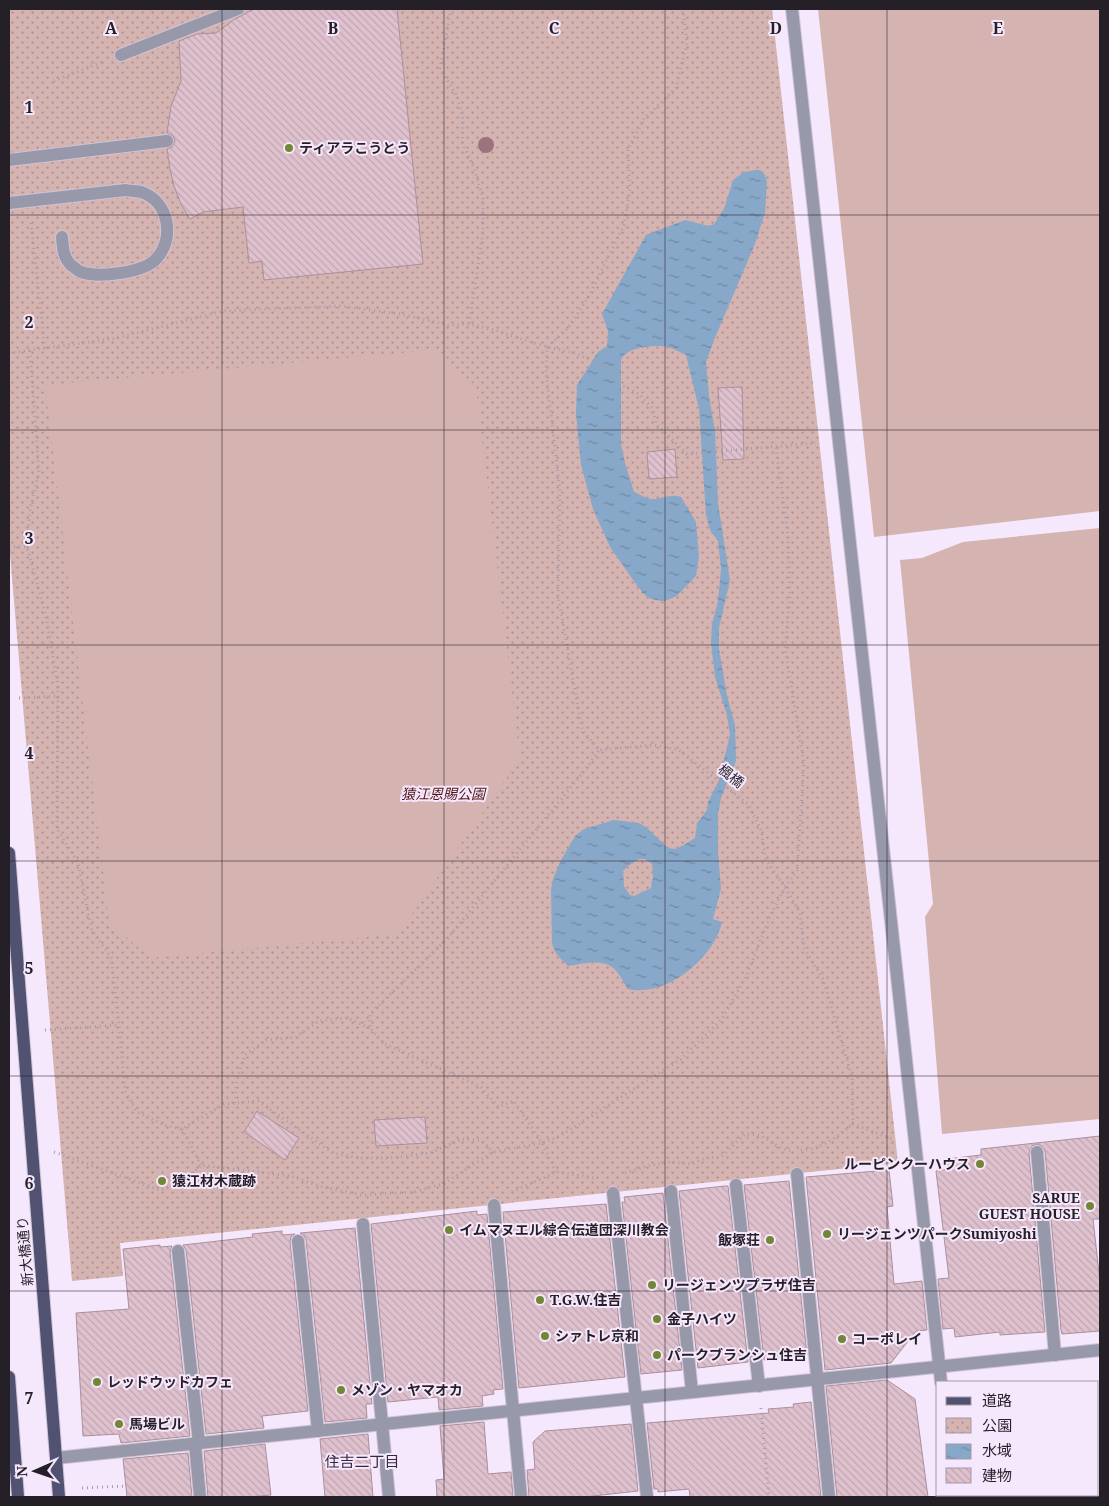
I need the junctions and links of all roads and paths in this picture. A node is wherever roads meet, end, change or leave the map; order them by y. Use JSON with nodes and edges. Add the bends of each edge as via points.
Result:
{"nodes":[{"id":1,"x":238,"y":9,"type":"edge"},
{"id":2,"x":451,"y":9,"type":"edge"},
{"id":3,"x":683,"y":9,"type":"edge"},
{"id":4,"x":792,"y":9,"type":"edge"},
{"id":5,"x":121,"y":55,"type":"joint"},
{"id":6,"x":54,"y":82,"type":"dead end"},
{"id":7,"x":167,"y":141,"type":"dead end"},
{"id":8,"x":9,"y":160,"type":"edge"},
{"id":9,"x":29,"y":200,"type":"junction"},
{"id":10,"x":9,"y":203,"type":"edge"},
{"id":11,"x":62,"y":237,"type":"dead end"},
{"id":12,"x":469,"y":324,"type":"junction"},
{"id":13,"x":547,"y":347,"type":"junction"},
{"id":14,"x":45,"y":349,"type":"junction"},
{"id":15,"x":30,"y":351,"type":"junction"},
{"id":16,"x":9,"y":352,"type":"edge"},
{"id":17,"x":839,"y":442,"type":"junction"},
{"id":18,"x":776,"y":447,"type":"junction"},
{"id":19,"x":9,"y":547,"type":"edge"},
{"id":20,"x":27,"y":547,"type":"junction"},
{"id":21,"x":58,"y":696,"type":"junction"},
{"id":22,"x":19,"y":698,"type":"dead end"},
{"id":23,"x":599,"y":750,"type":"junction"},
{"id":24,"x":9,"y":853,"type":"edge"},
{"id":25,"x":785,"y":887,"type":"junction"},
{"id":26,"x":119,"y":1025,"type":"junction"},
{"id":27,"x":370,"y":1028,"type":"junction"},
{"id":28,"x":45,"y":1030,"type":"dead end"},
{"id":29,"x":235,"y":1103,"type":"junction"},
{"id":30,"x":853,"y":1124,"type":"junction"},
{"id":31,"x":182,"y":1129,"type":"junction"},
{"id":32,"x":542,"y":1143,"type":"junction"},
{"id":33,"x":915,"y":1148,"type":"junction"},
{"id":34,"x":54,"y":1152,"type":"dead end"},
{"id":35,"x":493,"y":1152,"type":"junction"},
{"id":36,"x":1037,"y":1152,"type":"dead end"},
{"id":37,"x":201,"y":1165,"type":"junction"},
{"id":38,"x":556,"y":1172,"type":"junction"},
{"id":39,"x":623,"y":1174,"type":"dead end"},
{"id":40,"x":797,"y":1174,"type":"dead end"},
{"id":41,"x":604,"y":1177,"type":"dead end"},
{"id":42,"x":736,"y":1185,"type":"dead end"},
{"id":43,"x":671,"y":1191,"type":"dead end"},
{"id":44,"x":613,"y":1192,"type":"dead end"},
{"id":45,"x":494,"y":1205,"type":"joint"},
{"id":46,"x":363,"y":1224,"type":"dead end"},
{"id":47,"x":298,"y":1241,"type":"dead end"},
{"id":48,"x":178,"y":1251,"type":"dead end"},
{"id":49,"x":1100,"y":1350,"type":"edge"},
{"id":50,"x":1055,"y":1355,"type":"junction"},
{"id":51,"x":939,"y":1367,"type":"junction"},
{"id":52,"x":9,"y":1377,"type":"edge"},
{"id":53,"x":817,"y":1380,"type":"junction"},
{"id":54,"x":941,"y":1381,"type":"edge"},
{"id":55,"x":759,"y":1386,"type":"junction"},
{"id":56,"x":692,"y":1392,"type":"junction"},
{"id":57,"x":636,"y":1398,"type":"junction"},
{"id":58,"x":514,"y":1411,"type":"junction"},
{"id":59,"x":382,"y":1424,"type":"junction"},
{"id":60,"x":318,"y":1431,"type":"junction"},
{"id":61,"x":197,"y":1443,"type":"junction"},
{"id":62,"x":56,"y":1458,"type":"junction"},
{"id":63,"x":12,"y":1465,"type":"edge"},
{"id":64,"x":126,"y":1486,"type":"dead end"},
{"id":65,"x":80,"y":1489,"type":"dead end"},
{"id":66,"x":18,"y":1497,"type":"edge"},
{"id":67,"x":59,"y":1497,"type":"edge"},
{"id":68,"x":200,"y":1497,"type":"edge"},
{"id":69,"x":389,"y":1497,"type":"edge"},
{"id":70,"x":521,"y":1497,"type":"edge"},
{"id":71,"x":647,"y":1497,"type":"edge"},
{"id":72,"x":769,"y":1497,"type":"edge"},
{"id":73,"x":829,"y":1497,"type":"edge"}],
"edges":[{"from":1,"to":5,"type":"street"},
{"from":2,"to":12,"type":"path","via":[[440,69],[457,96],[463,119],[462,142],[483,198],[483,233]]},
{"from":3,"to":13,"type":"path","via":[[687,43],[676,88],[644,119],[628,149],[630,189],[624,225],[589,296],[568,328]]},
{"from":4,"to":17,"type":"street"},
{"from":5,"to":6,"type":"path"},
{"from":7,"to":8,"type":"street"},
{"from":9,"to":10,"type":"street"},
{"from":9,"to":11,"type":"street","via":[[126,190],[142,193],[155,201],[168,227],[166,245],[157,259],[132,271],[80,272],[64,254]]},
{"from":9,"to":14,"type":"path"},
{"from":12,"to":13,"type":"path"},
{"from":12,"to":14,"type":"path","via":[[448,325],[401,314],[341,306],[223,311],[112,339]]},
{"from":13,"to":18,"type":"path","via":[[575,353],[612,370],[607,378],[639,394],[652,408],[657,425],[687,454]]},
{"from":13,"to":23,"type":"path","via":[[546,372],[560,491],[558,595],[582,730]]},
{"from":14,"to":15,"type":"path"},
{"from":15,"to":16,"type":"path"},
{"from":15,"to":20,"type":"path","via":[[39,472],[30,509]]},
{"from":17,"to":18,"type":"path"},
{"from":17,"to":33,"type":"street"},
{"from":18,"to":25,"type":"path","via":[[788,536],[790,595],[785,648],[804,764],[796,871]]},
{"from":19,"to":20,"type":"path"},
{"from":20,"to":21,"type":"path","via":[[46,616]]},
{"from":21,"to":22,"type":"path"},
{"from":21,"to":26,"type":"path","via":[[58,829],[78,863],[92,931],[110,956]]},
{"from":23,"to":25,"type":"path","name":"楓橋","via":[[654,744],[679,750],[748,804],[761,830],[766,860]]},
{"from":23,"to":27,"type":"path","via":[[447,939],[370,1014]]},
{"from":24,"to":62,"type":"main road","name":"新大橋通り"},
{"from":25,"to":30,"type":"path","via":[[800,913],[804,948],[823,979],[852,1077]]},
{"from":25,"to":32,"type":"path","via":[[747,975],[722,1019],[681,1058],[560,1136]]},
{"from":26,"to":28,"type":"path"},
{"from":26,"to":31,"type":"path","via":[[125,1091],[137,1112],[164,1125]]},
{"from":27,"to":29,"type":"path","via":[[347,1018],[319,1021],[296,1037],[266,1040],[244,1055]]},
{"from":27,"to":32,"type":"path","via":[[385,1044],[481,1087],[498,1107],[514,1100]]},
{"from":29,"to":31,"type":"path","via":[[224,1104]]},
{"from":29,"to":35,"type":"path","via":[[258,1101],[333,1153],[360,1158],[389,1158],[430,1152],[462,1139],[482,1141]]},
{"from":30,"to":33,"type":"path"},
{"from":30,"to":39,"type":"path","via":[[811,1150],[788,1151],[759,1135],[745,1134],[721,1157],[706,1158],[692,1164],[670,1162],[651,1165]]},
{"from":31,"to":37,"type":"path"},
{"from":32,"to":35,"type":"path"},
{"from":32,"to":38,"type":"path"},
{"from":33,"to":51,"type":"street"},
{"from":34,"to":37,"type":"path","via":[[160,1190],[183,1184]]},
{"from":35,"to":37,"type":"path","via":[[445,1183],[414,1192],[361,1195],[290,1176]]},
{"from":36,"to":50,"type":"street"},
{"from":38,"to":41,"type":"path"},
{"from":38,"to":45,"type":"path","via":[[510,1193]]},
{"from":40,"to":53,"type":"street"},
{"from":42,"to":55,"type":"street"},
{"from":43,"to":56,"type":"street"},
{"from":44,"to":57,"type":"street"},
{"from":45,"to":58,"type":"street"},
{"from":46,"to":59,"type":"street"},
{"from":47,"to":60,"type":"street"},
{"from":48,"to":61,"type":"street"},
{"from":49,"to":50,"type":"street"},
{"from":50,"to":51,"type":"street"},
{"from":51,"to":53,"type":"street"},
{"from":51,"to":54,"type":"street"},
{"from":52,"to":63,"type":"main road"},
{"from":53,"to":55,"type":"street"},
{"from":53,"to":73,"type":"street"},
{"from":55,"to":56,"type":"street"},
{"from":55,"to":72,"type":"path"},
{"from":56,"to":57,"type":"street"},
{"from":57,"to":58,"type":"street"},
{"from":57,"to":71,"type":"street"},
{"from":58,"to":59,"type":"street"},
{"from":58,"to":70,"type":"street"},
{"from":59,"to":60,"type":"street"},
{"from":59,"to":69,"type":"street"},
{"from":60,"to":61,"type":"street"},
{"from":61,"to":62,"type":"street"},
{"from":61,"to":68,"type":"street"},
{"from":62,"to":67,"type":"main road","name":"新大橋通り"},
{"from":63,"to":66,"type":"main road"},
{"from":64,"to":65,"type":"path"}]}
